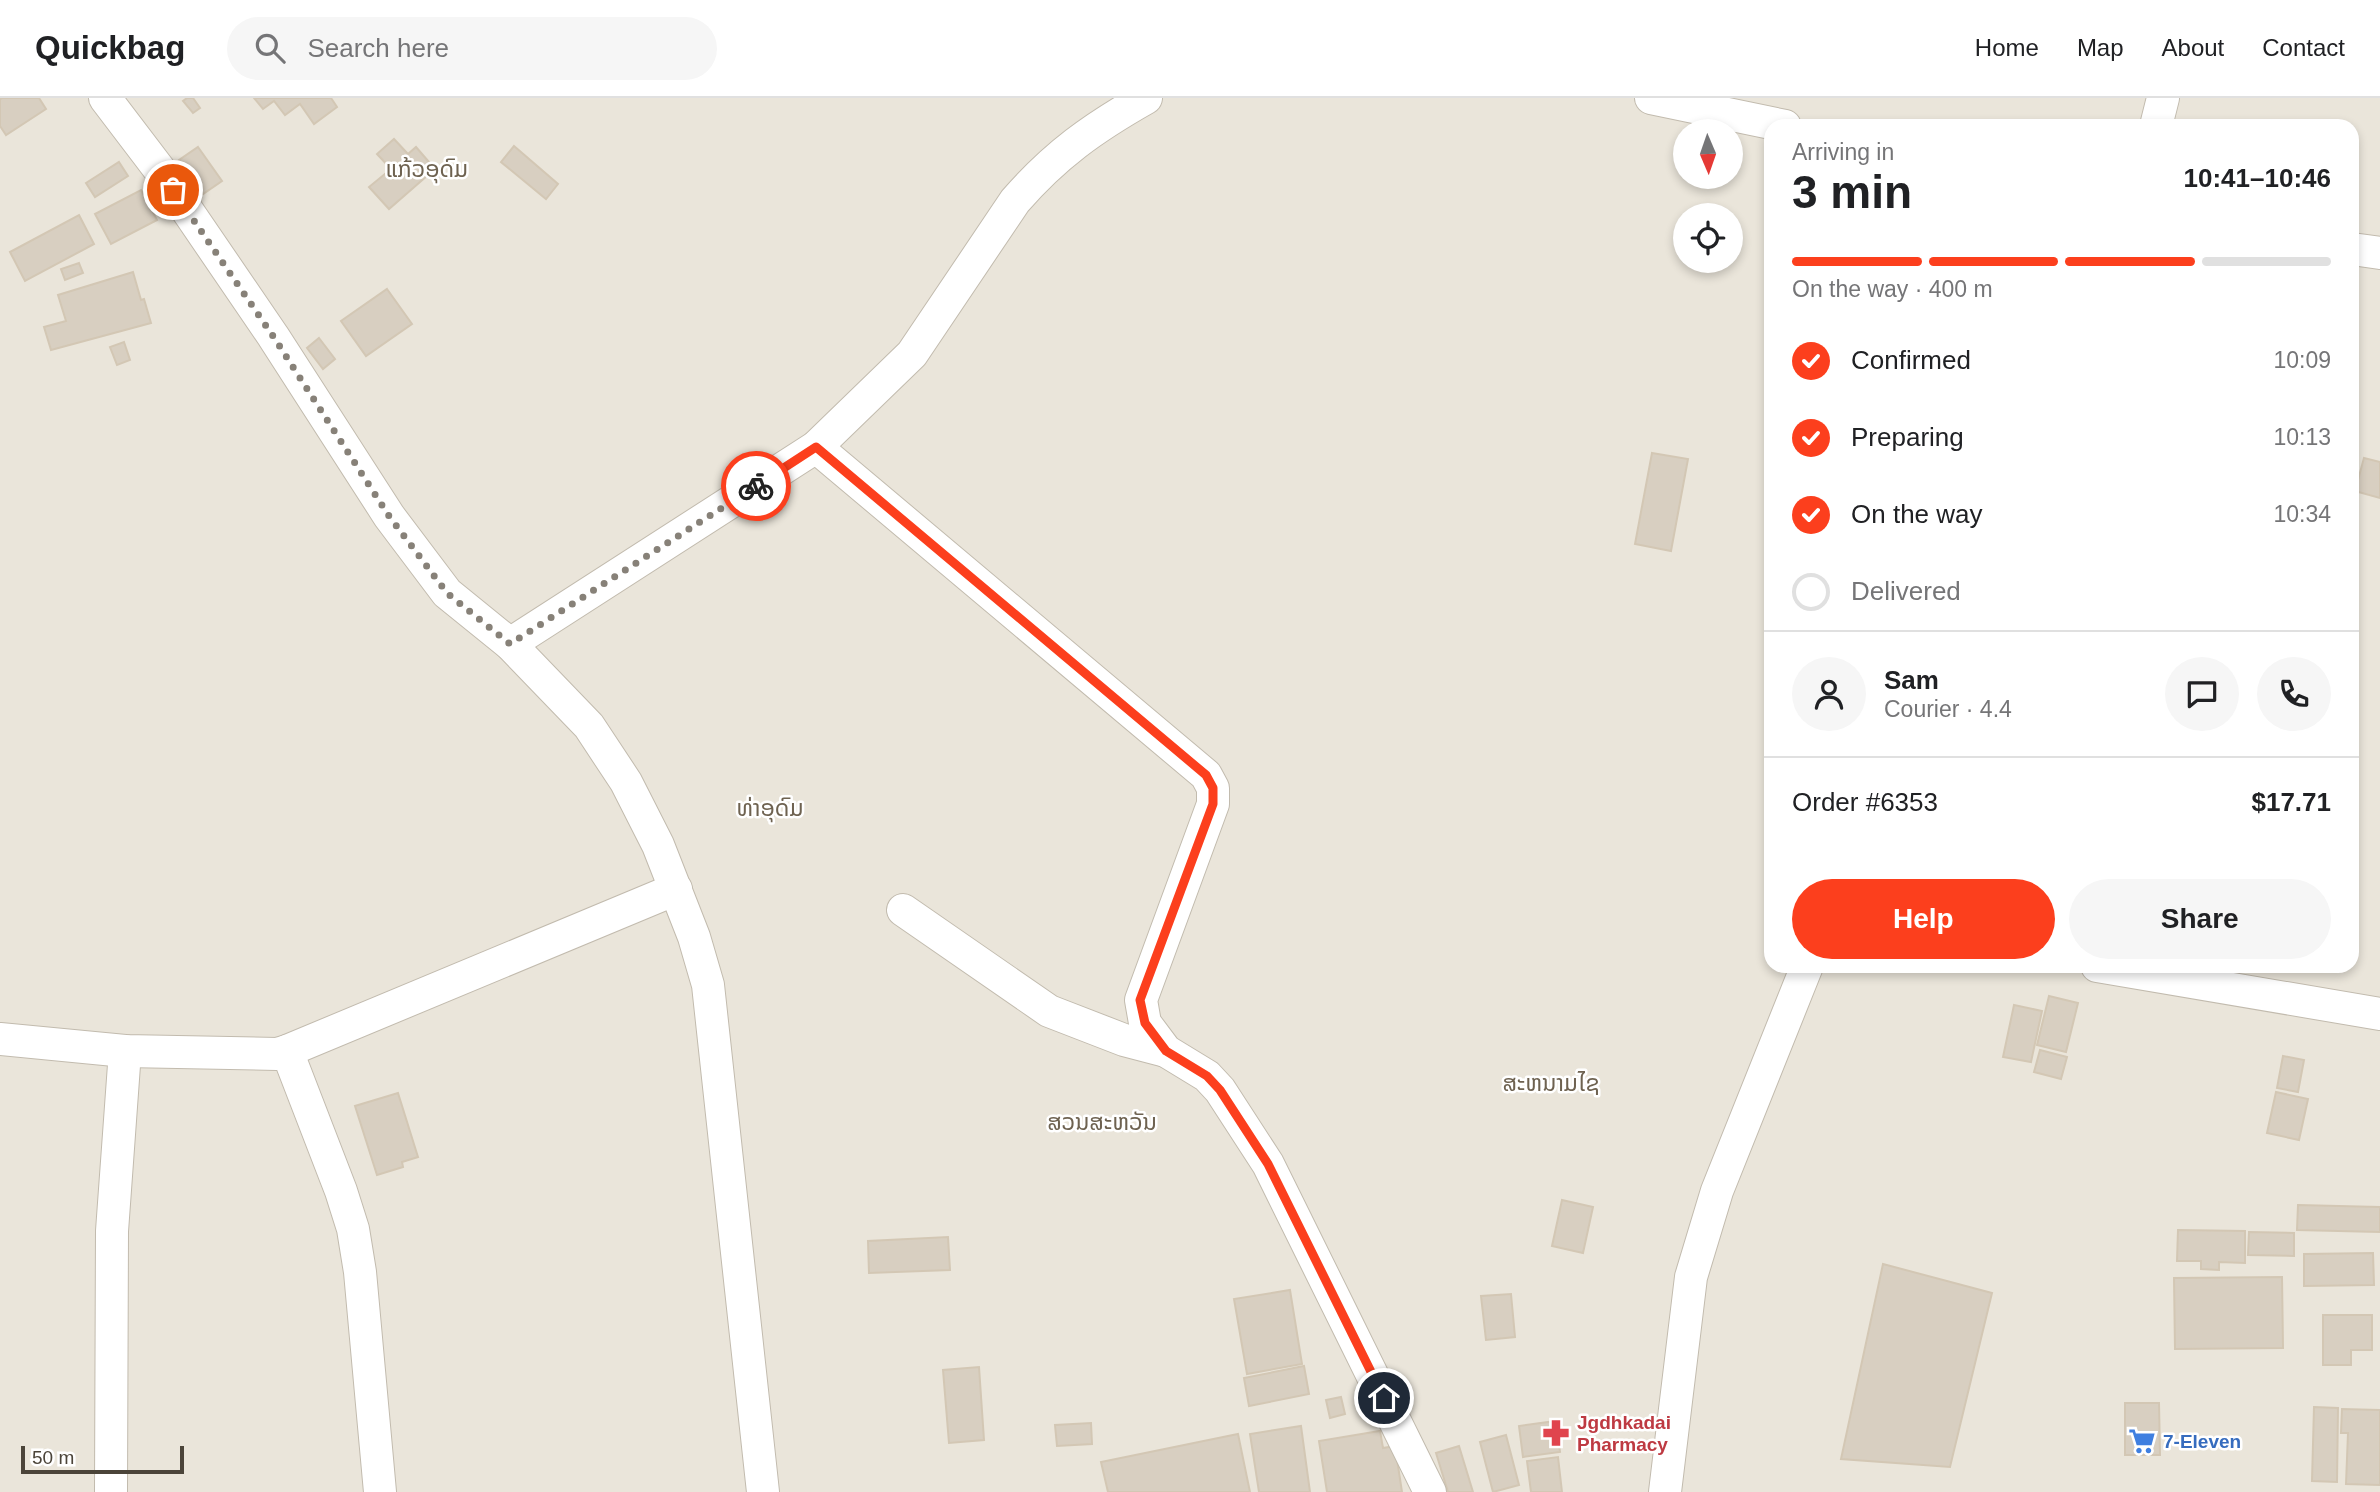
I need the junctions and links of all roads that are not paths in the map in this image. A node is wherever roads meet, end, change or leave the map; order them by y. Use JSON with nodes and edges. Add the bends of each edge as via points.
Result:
{"nodes":[{"id":1,"x":105,"y":98,"type":"edge"},
{"id":2,"x":1146,"y":98,"type":"edge"},
{"id":3,"x":1651,"y":98,"type":"edge"},
{"id":4,"x":2163,"y":98,"type":"edge"},
{"id":5,"x":2158,"y":119,"type":"edge"},
{"id":6,"x":1764,"y":122,"type":"edge"},
{"id":7,"x":2359,"y":250,"type":"edge"},
{"id":8,"x":2380,"y":253,"type":"edge"},
{"id":9,"x":816,"y":447,"type":"junction"},
{"id":10,"x":510,"y":644,"type":"junction"},
{"id":11,"x":676,"y":889,"type":"junction"},
{"id":12,"x":903,"y":910,"type":"dead end"},
{"id":13,"x":1804,"y":973,"type":"edge"},
{"id":14,"x":2138,"y":973,"type":"edge"},
{"id":15,"x":2380,"y":1014,"type":"edge"},
{"id":16,"x":0,"y":1039,"type":"edge"},
{"id":17,"x":125,"y":1051,"type":"junction"},
{"id":18,"x":287,"y":1051,"type":"junction"},
{"id":19,"x":1166,"y":1051,"type":"junction"},
{"id":20,"x":111,"y":1492,"type":"edge"},
{"id":21,"x":380,"y":1492,"type":"edge"},
{"id":22,"x":763,"y":1492,"type":"edge"},
{"id":23,"x":1430,"y":1492,"type":"edge"},
{"id":24,"x":1665,"y":1492,"type":"edge"}],
"edges":[{"from":1,"to":10,"type":"street","via":[[273,336],[389,516],[447,593]]},
{"from":2,"to":9,"type":"street","via":[[1080,138],[1028,186],[912,354]]},
{"from":3,"to":6,"type":"street"},
{"from":4,"to":5,"type":"street"},
{"from":7,"to":8,"type":"street"},
{"from":9,"to":10,"type":"street"},
{"from":9,"to":19,"type":"street","via":[[1206,775],[1213,788],[1213,804],[1140,1000],[1145,1023]]},
{"from":10,"to":11,"type":"street","via":[[589,726],[626,782]]},
{"from":11,"to":18,"type":"street"},
{"from":11,"to":22,"type":"street","via":[[709,996]]},
{"from":12,"to":19,"type":"street","via":[[1049,1011]]},
{"from":13,"to":24,"type":"street","via":[[1717,1191],[1691,1277]]},
{"from":14,"to":15,"type":"street"},
{"from":16,"to":17,"type":"street"},
{"from":17,"to":18,"type":"street"},
{"from":17,"to":20,"type":"street","via":[[112,1231]]},
{"from":18,"to":21,"type":"street","via":[[353,1229]]},
{"from":19,"to":23,"type":"street","via":[[1207,1076],[1220,1090],[1268,1164]]}]}
